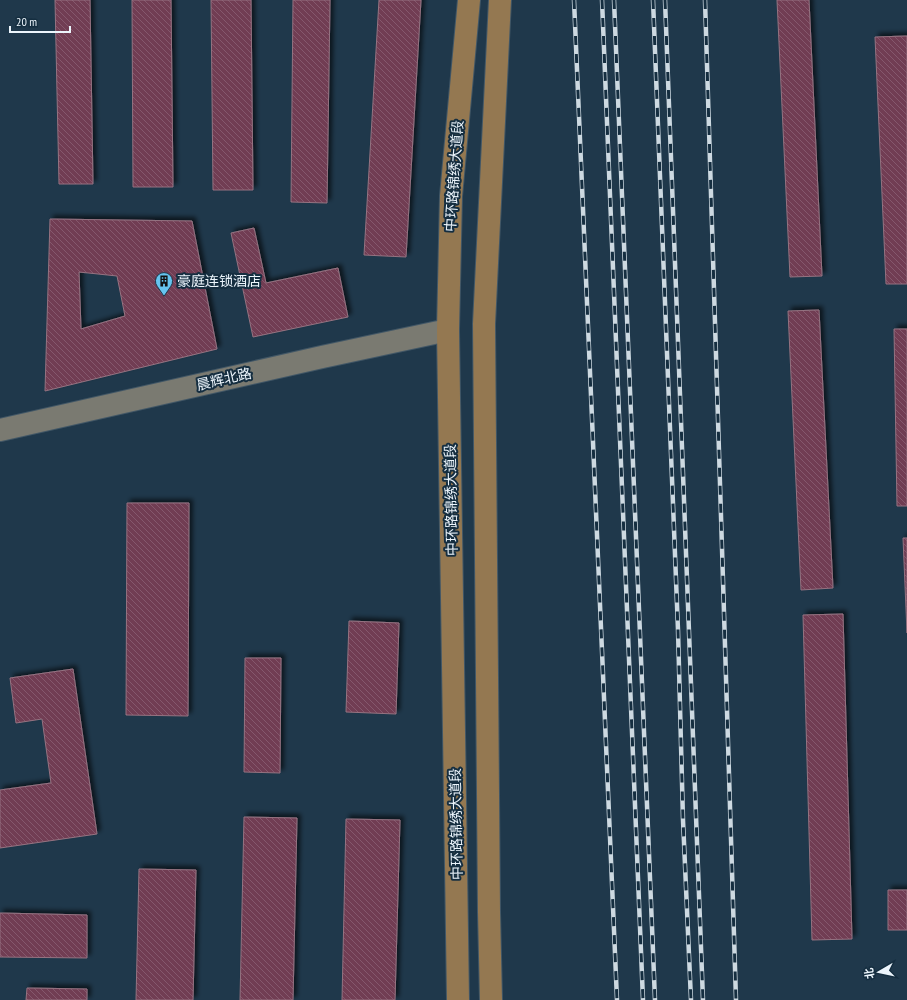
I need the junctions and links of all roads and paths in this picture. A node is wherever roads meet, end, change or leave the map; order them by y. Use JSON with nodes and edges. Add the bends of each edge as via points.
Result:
{"nodes":[{"id":1,"x":469,"y":0,"type":"edge"},
{"id":2,"x":500,"y":0,"type":"edge"},
{"id":3,"x":448,"y":330,"type":"junction"},
{"id":4,"x":0,"y":430,"type":"edge"},
{"id":5,"x":458,"y":1000,"type":"edge"},
{"id":6,"x":491,"y":1000,"type":"edge"}],
"edges":[{"from":1,"to":3,"type":"main road","name":"中环路锦绣大道段","via":[[451,196]]},
{"from":2,"to":6,"type":"main road","via":[[484,324]]},
{"from":3,"to":4,"type":"street","name":"晨辉北路"},
{"from":3,"to":5,"type":"main road","name":"中环路锦绣大道段"}]}
